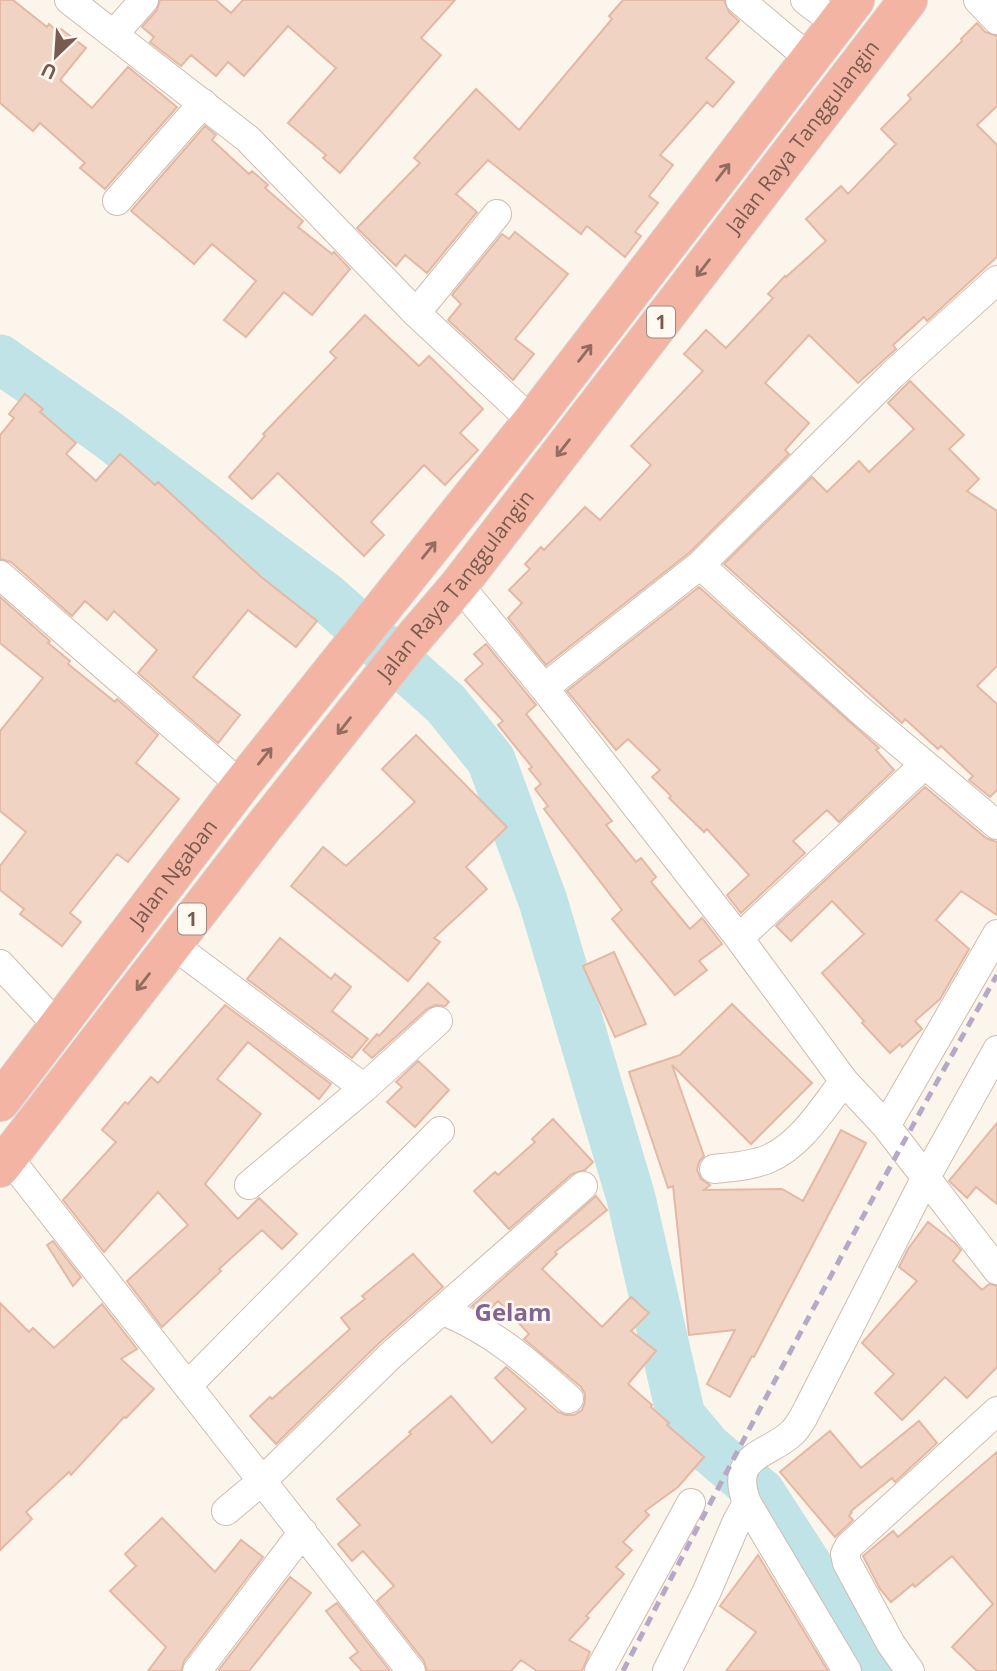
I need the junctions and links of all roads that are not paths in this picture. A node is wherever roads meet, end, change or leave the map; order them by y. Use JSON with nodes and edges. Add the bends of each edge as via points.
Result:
{"nodes":[{"id":1,"x":69,"y":0,"type":"edge"},
{"id":2,"x":144,"y":0,"type":"edge"},
{"id":3,"x":740,"y":0,"type":"edge"},
{"id":4,"x":805,"y":0,"type":"edge"},
{"id":5,"x":908,"y":0,"type":"edge"},
{"id":6,"x":978,"y":0,"type":"edge"},
{"id":7,"x":846,"y":12,"type":"edge"},
{"id":8,"x":997,"y":20,"type":"edge"},
{"id":9,"x":114,"y":34,"type":"junction"},
{"id":10,"x":810,"y":59,"type":"junction"},
{"id":11,"x":203,"y":103,"type":"junction"},
{"id":12,"x":117,"y":201,"type":"dead end"},
{"id":13,"x":497,"y":214,"type":"dead end"},
{"id":14,"x":997,"y":280,"type":"edge"},
{"id":15,"x":416,"y":313,"type":"junction"},
{"id":16,"x":532,"y":422,"type":"junction"},
{"id":17,"x":700,"y":565,"type":"junction"},
{"id":18,"x":0,"y":576,"type":"edge"},
{"id":19,"x":459,"y":586,"type":"junction"},
{"id":20,"x":351,"y":648,"type":"joint"},
{"id":21,"x":544,"y":688,"type":"junction"},
{"id":22,"x":923,"y":765,"type":"junction"},
{"id":23,"x":241,"y":785,"type":"junction"},
{"id":24,"x":997,"y":825,"type":"edge"},
{"id":25,"x":997,"y":934,"type":"edge"},
{"id":26,"x":739,"y":938,"type":"junction"},
{"id":27,"x":172,"y":944,"type":"junction"},
{"id":28,"x":0,"y":964,"type":"edge"},
{"id":29,"x":438,"y":1021,"type":"dead end"},
{"id":30,"x":59,"y":1027,"type":"junction"},
{"id":31,"x":997,"y":1050,"type":"edge"},
{"id":32,"x":844,"y":1081,"type":"junction"},
{"id":33,"x":364,"y":1088,"type":"junction"},
{"id":34,"x":0,"y":1102,"type":"edge"},
{"id":35,"x":886,"y":1126,"type":"junction"},
{"id":36,"x":440,"y":1131,"type":"dead end"},
{"id":37,"x":4,"y":1163,"type":"edge"},
{"id":38,"x":714,"y":1169,"type":"dead end"},
{"id":39,"x":925,"y":1179,"type":"junction"},
{"id":40,"x":249,"y":1185,"type":"dead end"},
{"id":41,"x":583,"y":1186,"type":"dead end"},
{"id":42,"x":997,"y":1270,"type":"edge"},
{"id":43,"x":443,"y":1311,"type":"junction"},
{"id":44,"x":188,"y":1385,"type":"junction"},
{"id":45,"x":569,"y":1399,"type":"dead end"},
{"id":46,"x":997,"y":1410,"type":"edge"},
{"id":47,"x":263,"y":1480,"type":"junction"},
{"id":48,"x":745,"y":1485,"type":"junction"},
{"id":49,"x":691,"y":1503,"type":"dead end"},
{"id":50,"x":226,"y":1511,"type":"dead end"},
{"id":51,"x":303,"y":1532,"type":"junction"},
{"id":52,"x":197,"y":1671,"type":"edge"},
{"id":53,"x":411,"y":1671,"type":"edge"},
{"id":54,"x":599,"y":1671,"type":"edge"},
{"id":55,"x":667,"y":1671,"type":"edge"},
{"id":56,"x":848,"y":1671,"type":"edge"},
{"id":57,"x":910,"y":1671,"type":"edge"}],
"edges":[{"from":1,"to":9,"type":"street"},
{"from":2,"to":9,"type":"street"},
{"from":3,"to":10,"type":"street"},
{"from":4,"to":7,"type":"street"},
{"from":5,"to":19,"type":"highway","name":"Jalan Raya Tanggulangin","number":"1","one_way":true},
{"from":6,"to":8,"type":"street"},
{"from":7,"to":10,"type":"highway","name":"Jalan Raya Tanggulangin","number":"1"},
{"from":9,"to":11,"type":"street"},
{"from":16,"to":10,"type":"highway","name":"Jalan Raya Tanggulangin","number":"1","one_way":true},
{"from":11,"to":12,"type":"street"},
{"from":11,"to":15,"type":"street","via":[[248,139]]},
{"from":13,"to":15,"type":"street"},
{"from":14,"to":17,"type":"street","via":[[892,375]]},
{"from":15,"to":16,"type":"street"},
{"from":20,"to":16,"type":"highway","name":"Jalan Raya Tanggulangin","number":"1","one_way":true},
{"from":17,"to":21,"type":"street"},
{"from":17,"to":22,"type":"street"},
{"from":18,"to":23,"type":"street"},
{"from":19,"to":21,"type":"street"},
{"from":19,"to":27,"type":"highway","name":"Jalan Raya Tanggulangin","number":"1","one_way":true},
{"from":23,"to":20,"type":"highway","name":"Jalan Ngaban","number":"1","one_way":true},
{"from":21,"to":26,"type":"street"},
{"from":22,"to":24,"type":"street"},
{"from":22,"to":26,"type":"street"},
{"from":23,"to":30,"type":"highway","name":"Jalan Ngaban","number":"1"},
{"from":25,"to":35,"type":"street"},
{"from":26,"to":32,"type":"street"},
{"from":27,"to":33,"type":"street"},
{"from":27,"to":37,"type":"highway","name":"Jalan Raya Tanggulangin","number":"1","one_way":true},
{"from":28,"to":30,"type":"street"},
{"from":29,"to":33,"type":"street"},
{"from":30,"to":34,"type":"highway","name":"Jalan Ngaban","number":"1"},
{"from":31,"to":39,"type":"street"},
{"from":32,"to":35,"type":"street"},
{"from":32,"to":38,"type":"street","via":[[804,1132],[769,1159]]},
{"from":33,"to":40,"type":"street"},
{"from":35,"to":39,"type":"street"},
{"from":36,"to":44,"type":"street"},
{"from":37,"to":44,"type":"street"},
{"from":39,"to":42,"type":"street"},
{"from":39,"to":48,"type":"street","via":[[803,1418],[793,1432],[755,1454]]},
{"from":41,"to":43,"type":"street"},
{"from":43,"to":45,"type":"street","via":[[499,1341]]},
{"from":43,"to":47,"type":"street"},
{"from":44,"to":47,"type":"street"},
{"from":46,"to":57,"type":"street","via":[[845,1554]]},
{"from":47,"to":50,"type":"street"},
{"from":47,"to":51,"type":"street"},
{"from":48,"to":55,"type":"street"},
{"from":48,"to":56,"type":"street"},
{"from":49,"to":54,"type":"street"},
{"from":51,"to":52,"type":"street"},
{"from":51,"to":53,"type":"street"}]}
